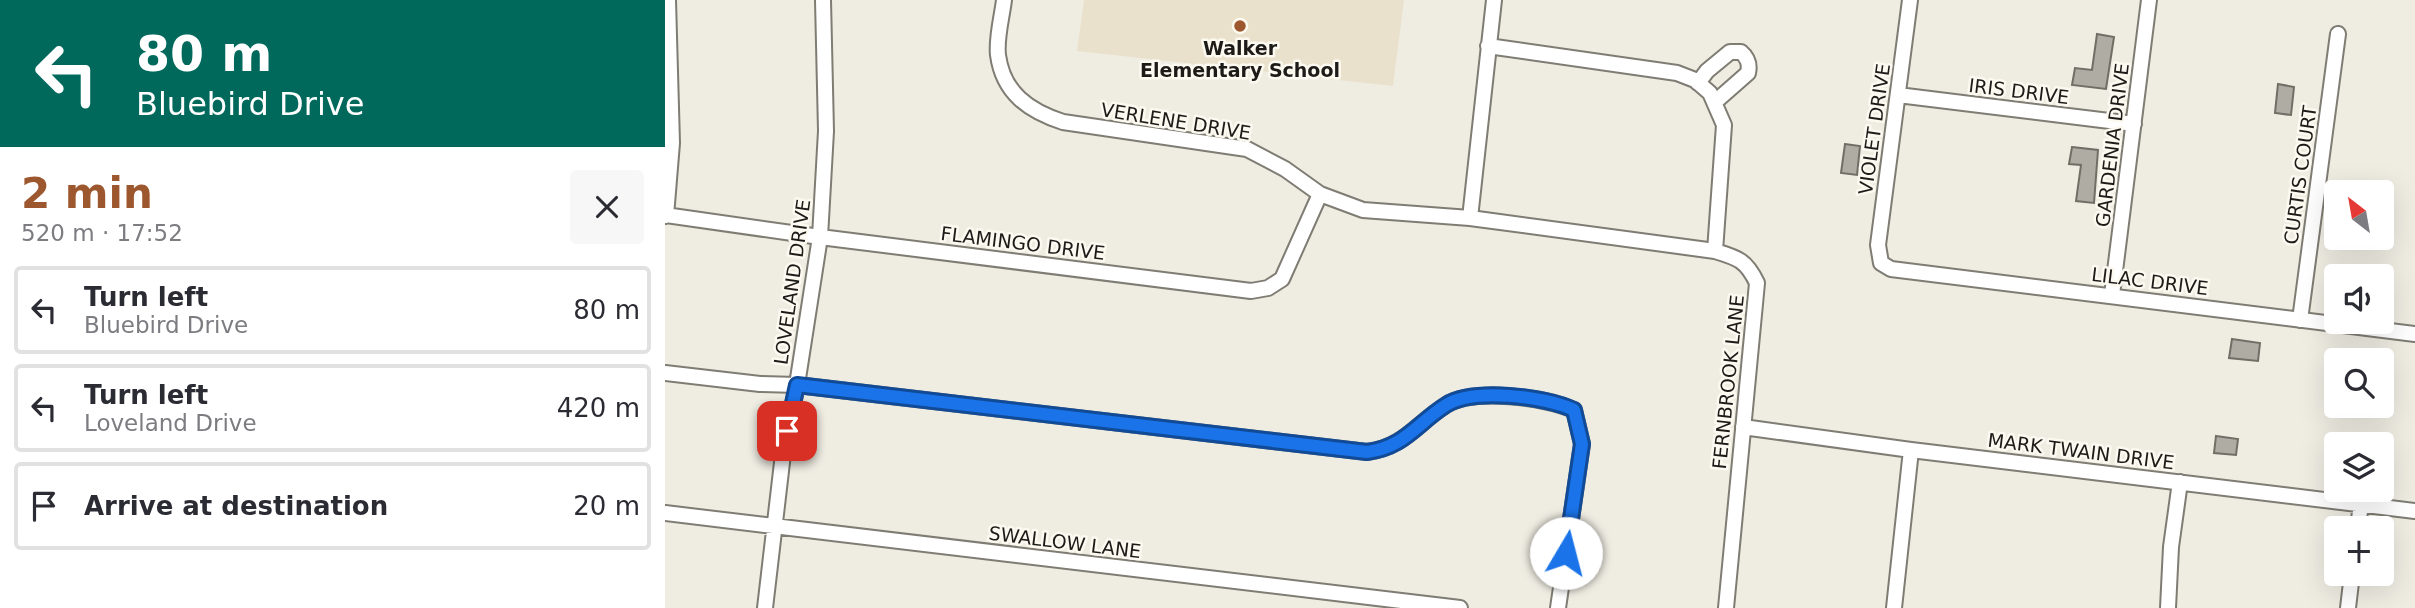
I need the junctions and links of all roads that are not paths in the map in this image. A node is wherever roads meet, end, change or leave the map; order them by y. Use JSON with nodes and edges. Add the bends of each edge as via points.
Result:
{"nodes":[{"id":1,"x":668,"y":0,"type":"edge"},
{"id":2,"x":823,"y":0,"type":"edge"},
{"id":3,"x":1005,"y":0,"type":"edge"},
{"id":4,"x":1494,"y":0,"type":"edge"},
{"id":5,"x":1910,"y":0,"type":"edge"},
{"id":6,"x":2149,"y":0,"type":"edge"},
{"id":7,"x":2338,"y":34,"type":"dead end"},
{"id":8,"x":1488,"y":46,"type":"junction"},
{"id":9,"x":1698,"y":83,"type":"junction"},
{"id":10,"x":1898,"y":95,"type":"junction"},
{"id":11,"x":1715,"y":102,"type":"junction"},
{"id":12,"x":2134,"y":124,"type":"junction"},
{"id":13,"x":1319,"y":194,"type":"junction"},
{"id":14,"x":666,"y":216,"type":"edge"},
{"id":15,"x":1470,"y":218,"type":"junction"},
{"id":16,"x":820,"y":237,"type":"junction"},
{"id":17,"x":1715,"y":251,"type":"junction"},
{"id":18,"x":1881,"y":263,"type":"joint"},
{"id":19,"x":2112,"y":295,"type":"junction"},
{"id":20,"x":2300,"y":320,"type":"junction"},
{"id":21,"x":2415,"y":334,"type":"edge"},
{"id":22,"x":665,"y":373,"type":"edge"},
{"id":23,"x":797,"y":385,"type":"junction"},
{"id":24,"x":1743,"y":427,"type":"junction"},
{"id":25,"x":1912,"y":450,"type":"junction"},
{"id":26,"x":2180,"y":482,"type":"junction"},
{"id":27,"x":2361,"y":503,"type":"junction"},
{"id":28,"x":2415,"y":511,"type":"edge"},
{"id":29,"x":665,"y":513,"type":"edge"},
{"id":30,"x":2359,"y":516,"type":"edge"},
{"id":31,"x":774,"y":526,"type":"junction"},
{"id":32,"x":2351,"y":586,"type":"edge"},
{"id":33,"x":765,"y":608,"type":"edge"},
{"id":34,"x":1459,"y":608,"type":"edge"},
{"id":35,"x":1558,"y":608,"type":"edge"},
{"id":36,"x":1725,"y":608,"type":"edge"},
{"id":37,"x":1894,"y":608,"type":"edge"},
{"id":38,"x":2168,"y":608,"type":"edge"},
{"id":39,"x":2348,"y":608,"type":"edge"}],
"edges":[{"from":1,"to":14,"type":"street","via":[[673,143]]},
{"from":2,"to":16,"type":"street","name":"LOVELAND DRIVE","via":[[826,131]]},
{"from":3,"to":13,"type":"street","name":"VERLENE DRIVE","via":[[998,54],[1003,72],[1012,92],[1039,114],[1063,122],[1247,149]]},
{"from":4,"to":8,"type":"street"},
{"from":5,"to":10,"type":"street","name":"VIOLET DRIVE"},
{"from":6,"to":12,"type":"street","name":"GARDENIA DRIVE"},
{"from":7,"to":20,"type":"street","name":"CURTIS COURT"},
{"from":8,"to":9,"type":"street","via":[[1677,73]]},
{"from":8,"to":15,"type":"street"},
{"from":9,"to":11,"type":"street"},
{"from":9,"to":11,"type":"street","via":[[1730,52],[1746,56],[1748,73]]},
{"from":10,"to":12,"type":"street","name":"IRIS DRIVE"},
{"from":10,"to":18,"type":"street","name":"VIOLET DRIVE","via":[[1878,245]]},
{"from":11,"to":17,"type":"street","via":[[1724,125]]},
{"from":12,"to":19,"type":"street","name":"GARDENIA DRIVE"},
{"from":13,"to":15,"type":"street","name":"VERLENE DRIVE","via":[[1363,210]]},
{"from":13,"to":16,"type":"street","name":"FLAMINGO DRIVE","via":[[1282,279],[1251,291]]},
{"from":14,"to":16,"type":"street","name":"FLAMINGO DRIVE"},
{"from":15,"to":17,"type":"street","name":"VERLENE DRIVE"},
{"from":16,"to":23,"type":"street","name":"LOVELAND DRIVE"},
{"from":17,"to":24,"type":"street","name":"FERNBROOK LANE","via":[[1740,259],[1757,283]]},
{"from":18,"to":19,"type":"street","name":"LILAC DRIVE","via":[[1891,269]]},
{"from":19,"to":20,"type":"street","name":"LILAC DRIVE"},
{"from":20,"to":21,"type":"street","name":"LILAC DRIVE"},
{"from":22,"to":23,"type":"street"},
{"from":23,"to":31,"type":"street","name":"LOVELAND DRIVE"},
{"from":23,"to":35,"type":"street","via":[[1367,452],[1385,450],[1447,404],[1463,399],[1480,396],[1561,404],[1574,410],[1582,444]]},
{"from":24,"to":25,"type":"street","name":"MARK TWAIN DRIVE"},
{"from":24,"to":36,"type":"street","name":"FERNBROOK LANE"},
{"from":25,"to":26,"type":"street","name":"MARK TWAIN DRIVE"},
{"from":25,"to":37,"type":"street"},
{"from":26,"to":27,"type":"street","name":"MARK TWAIN DRIVE"},
{"from":26,"to":38,"type":"street"},
{"from":27,"to":28,"type":"street","name":"MARK TWAIN DRIVE"},
{"from":27,"to":30,"type":"street"},
{"from":29,"to":31,"type":"street","name":"SWALLOW LANE"},
{"from":31,"to":33,"type":"street","name":"LOVELAND DRIVE"},
{"from":31,"to":34,"type":"street","name":"SWALLOW LANE"},
{"from":32,"to":39,"type":"street"}]}
